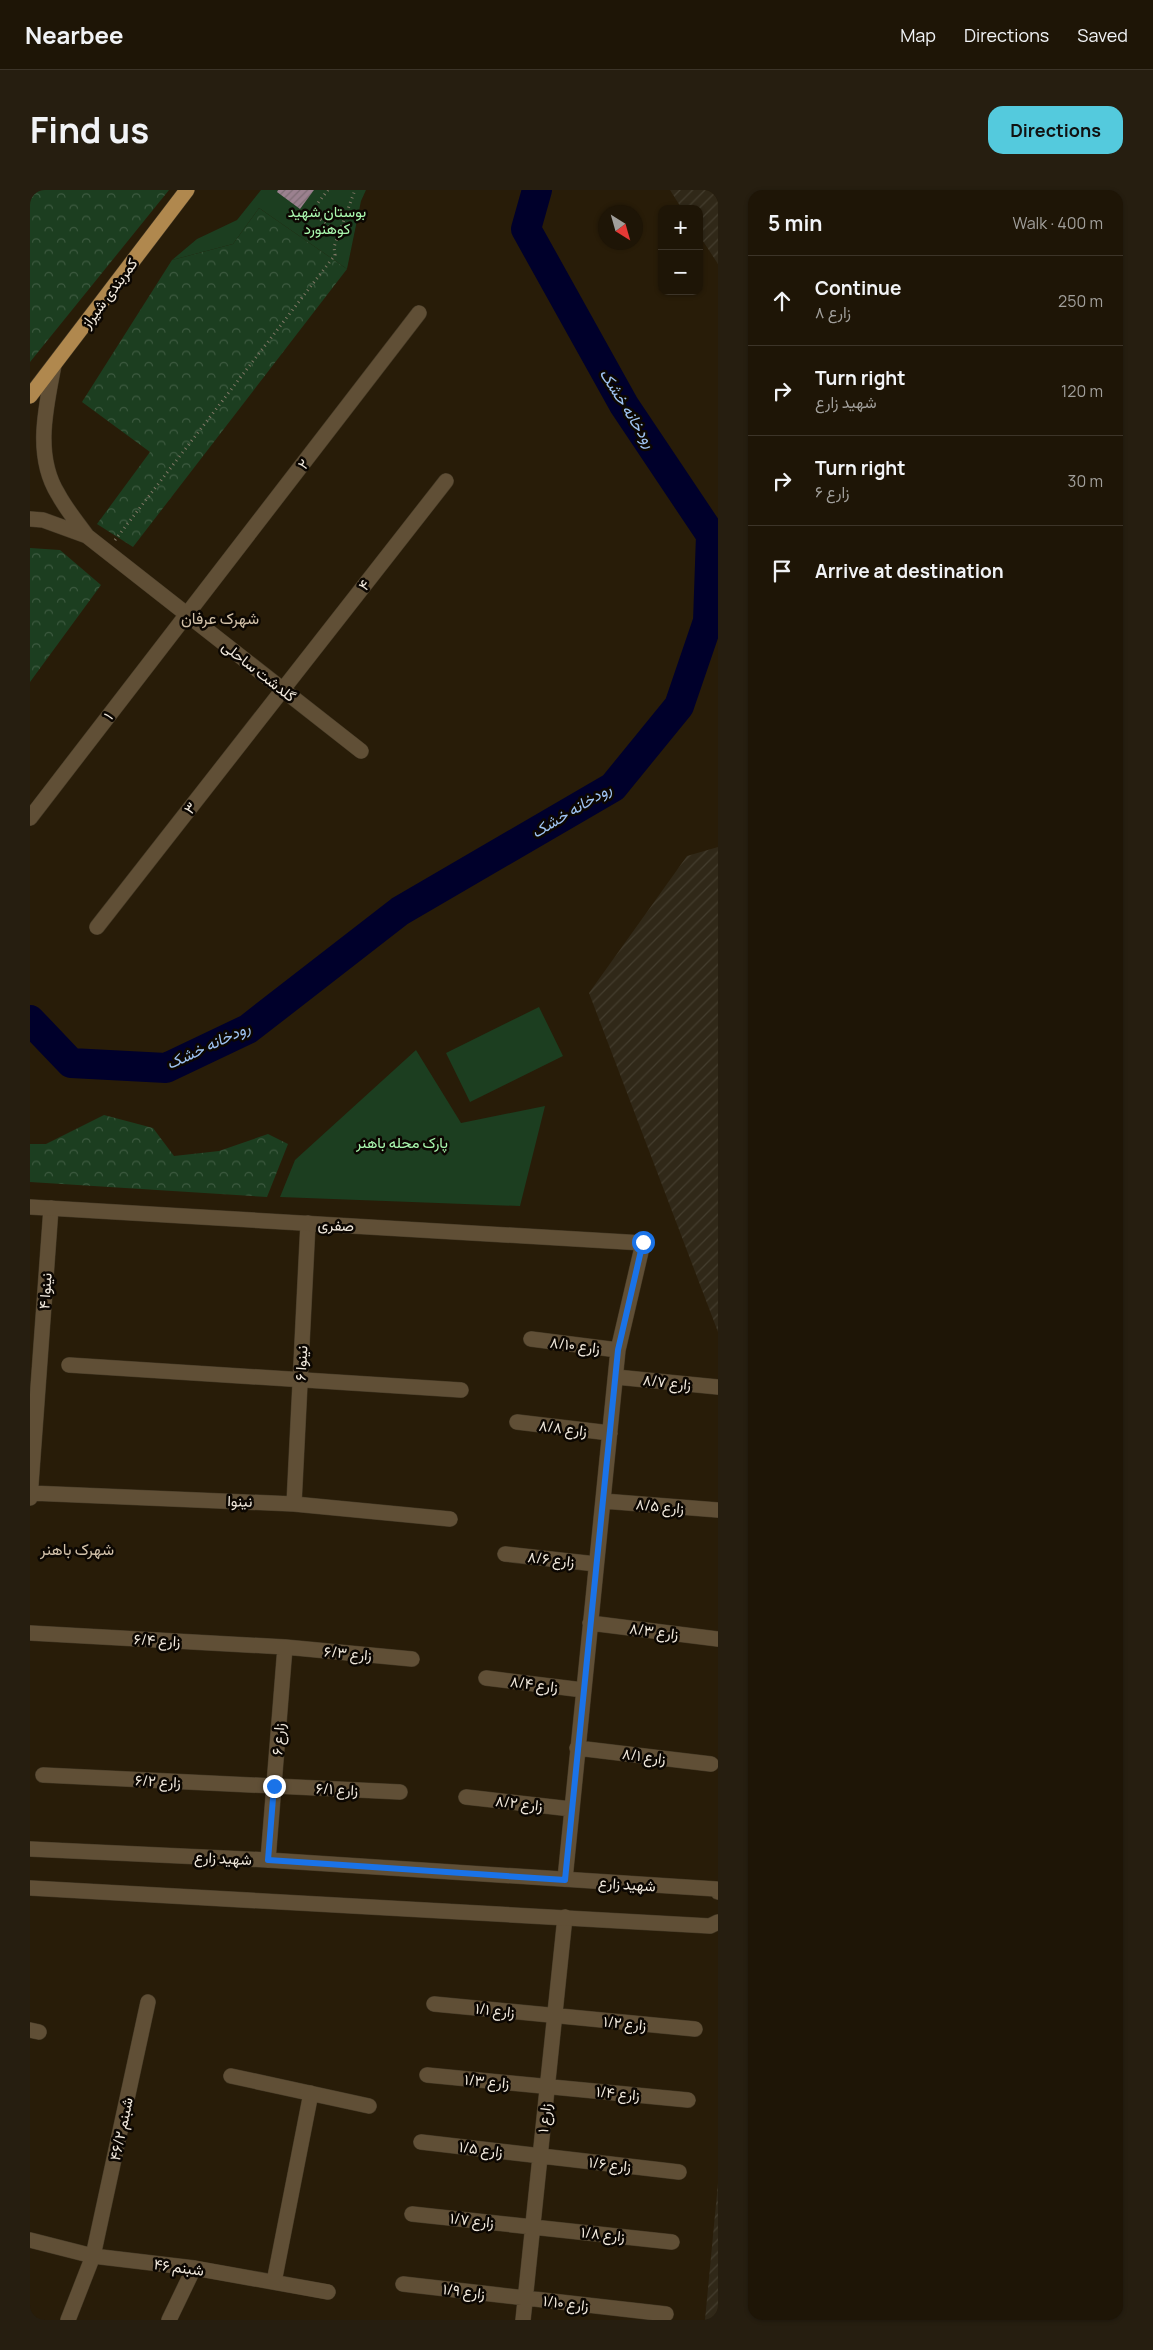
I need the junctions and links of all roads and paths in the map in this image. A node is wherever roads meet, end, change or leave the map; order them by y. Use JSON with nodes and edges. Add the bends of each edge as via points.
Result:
{"nodes":[{"id":1,"x":187,"y":190,"type":"edge"},
{"id":2,"x":328,"y":190,"type":"edge"},
{"id":3,"x":355,"y":190,"type":"edge"},
{"id":4,"x":339,"y":234,"type":"junction"},
{"id":5,"x":419,"y":313,"type":"dead end"},
{"id":6,"x":54,"y":365,"type":"junction"},
{"id":7,"x":30,"y":396,"type":"edge"},
{"id":8,"x":446,"y":481,"type":"dead end"},
{"id":9,"x":30,"y":519,"type":"edge"},
{"id":10,"x":87,"y":536,"type":"junction"},
{"id":11,"x":106,"y":551,"type":"junction"},
{"id":12,"x":187,"y":614,"type":"junction"},
{"id":13,"x":283,"y":690,"type":"junction"},
{"id":14,"x":360,"y":751,"type":"dead end"},
{"id":15,"x":30,"y":818,"type":"edge"},
{"id":16,"x":98,"y":927,"type":"dead end"},
{"id":17,"x":30,"y":1207,"type":"edge"},
{"id":18,"x":51,"y":1208,"type":"junction"},
{"id":19,"x":308,"y":1223,"type":"junction"},
{"id":20,"x":531,"y":1339,"type":"dead end"},
{"id":21,"x":618,"y":1350,"type":"junction"},
{"id":22,"x":69,"y":1365,"type":"dead end"},
{"id":23,"x":616,"y":1377,"type":"junction"},
{"id":24,"x":301,"y":1380,"type":"junction"},
{"id":25,"x":718,"y":1387,"type":"edge"},
{"id":26,"x":461,"y":1390,"type":"dead end"},
{"id":27,"x":517,"y":1422,"type":"dead end"},
{"id":28,"x":610,"y":1433,"type":"junction"},
{"id":29,"x":30,"y":1493,"type":"edge"},
{"id":30,"x":30,"y":1498,"type":"edge"},
{"id":31,"x":603,"y":1501,"type":"junction"},
{"id":32,"x":294,"y":1504,"type":"junction"},
{"id":33,"x":718,"y":1510,"type":"edge"},
{"id":34,"x":450,"y":1519,"type":"dead end"},
{"id":35,"x":505,"y":1554,"type":"dead end"},
{"id":36,"x":596,"y":1564,"type":"junction"},
{"id":37,"x":590,"y":1623,"type":"junction"},
{"id":38,"x":30,"y":1632,"type":"edge"},
{"id":39,"x":718,"y":1639,"type":"edge"},
{"id":40,"x":285,"y":1647,"type":"junction"},
{"id":41,"x":412,"y":1659,"type":"dead end"},
{"id":42,"x":486,"y":1678,"type":"dead end"},
{"id":43,"x":583,"y":1690,"type":"junction"},
{"id":44,"x":578,"y":1748,"type":"junction"},
{"id":45,"x":711,"y":1764,"type":"dead end"},
{"id":46,"x":43,"y":1775,"type":"dead end"},
{"id":47,"x":274,"y":1786,"type":"junction"},
{"id":48,"x":400,"y":1792,"type":"dead end"},
{"id":49,"x":466,"y":1797,"type":"dead end"},
{"id":50,"x":571,"y":1808,"type":"junction"},
{"id":51,"x":30,"y":1849,"type":"edge"},
{"id":52,"x":268,"y":1860,"type":"junction"},
{"id":53,"x":565,"y":1880,"type":"junction"},
{"id":54,"x":30,"y":1888,"type":"edge"},
{"id":55,"x":717,"y":1890,"type":"edge"},
{"id":56,"x":564,"y":1917,"type":"junction"},
{"id":57,"x":714,"y":1924,"type":"edge"},
{"id":58,"x":148,"y":2002,"type":"dead end"},
{"id":59,"x":434,"y":2004,"type":"dead end"},
{"id":60,"x":555,"y":2016,"type":"junction"},
{"id":61,"x":695,"y":2029,"type":"dead end"},
{"id":62,"x":427,"y":2075,"type":"dead end"},
{"id":63,"x":231,"y":2076,"type":"dead end"},
{"id":64,"x":547,"y":2086,"type":"junction"},
{"id":65,"x":310,"y":2093,"type":"junction"},
{"id":66,"x":688,"y":2100,"type":"dead end"},
{"id":67,"x":369,"y":2106,"type":"dead end"},
{"id":68,"x":421,"y":2142,"type":"dead end"},
{"id":69,"x":540,"y":2156,"type":"junction"},
{"id":70,"x":680,"y":2172,"type":"dead end"},
{"id":71,"x":412,"y":2214,"type":"dead end"},
{"id":72,"x":533,"y":2227,"type":"junction"},
{"id":73,"x":30,"y":2240,"type":"edge"},
{"id":74,"x":672,"y":2242,"type":"dead end"},
{"id":75,"x":93,"y":2256,"type":"junction"},
{"id":76,"x":194,"y":2268,"type":"junction"},
{"id":77,"x":274,"y":2282,"type":"junction"},
{"id":78,"x":403,"y":2284,"type":"dead end"},
{"id":79,"x":328,"y":2292,"type":"dead end"},
{"id":80,"x":526,"y":2298,"type":"junction"},
{"id":81,"x":666,"y":2314,"type":"dead end"},
{"id":82,"x":68,"y":2320,"type":"edge"},
{"id":83,"x":168,"y":2320,"type":"edge"},
{"id":84,"x":523,"y":2320,"type":"edge"}],
"edges":[{"from":1,"to":6,"type":"highway","name":"کمربندی شیراز"},
{"from":2,"to":4,"type":"path","via":[[311,212]]},
{"from":3,"to":4,"type":"path"},
{"from":4,"to":11,"type":"path","via":[[335,255]]},
{"from":5,"to":12,"type":"street","name":"۲"},
{"from":6,"to":7,"type":"highway","name":"کمربندی شیراز"},
{"from":6,"to":10,"type":"street","name":"گلدشت ساحلی","via":[[44,421],[45,462],[57,493]]},
{"from":8,"to":13,"type":"street","name":"۴"},
{"from":9,"to":10,"type":"street","name":"گلدشت ساحلی","via":[[43,520]]},
{"from":10,"to":11,"type":"street","name":"گلدشت ساحلی"},
{"from":11,"to":12,"type":"street","name":"گلدشت ساحلی"},
{"from":12,"to":13,"type":"street","name":"گلدشت ساحلی"},
{"from":12,"to":15,"type":"street","name":"۱"},
{"from":13,"to":14,"type":"street","name":"گلدشت ساحلی"},
{"from":13,"to":16,"type":"street","name":"۳"},
{"from":17,"to":18,"type":"street","name":"صفری"},
{"from":18,"to":19,"type":"street","name":"صفری"},
{"from":18,"to":29,"type":"street","name":"۴ نینوا"},
{"from":19,"to":21,"type":"street","name":"صفری","via":[[643,1242]]},
{"from":19,"to":24,"type":"street","name":"۶ نینوا"},
{"from":20,"to":21,"type":"street","name":"۸/۱۰ زارع"},
{"from":21,"to":23,"type":"street"},
{"from":22,"to":24,"type":"street"},
{"from":23,"to":25,"type":"street","name":"۸/۷ زارع"},
{"from":23,"to":28,"type":"street"},
{"from":24,"to":26,"type":"street"},
{"from":24,"to":32,"type":"street","name":"۶ نینوا"},
{"from":27,"to":28,"type":"street","name":"۸/۸ زارع"},
{"from":28,"to":31,"type":"street"},
{"from":29,"to":30,"type":"street","name":"۴ نینوا"},
{"from":29,"to":32,"type":"street","name":"نینوا"},
{"from":31,"to":33,"type":"street","name":"۸/۵ زارع"},
{"from":31,"to":36,"type":"street"},
{"from":32,"to":34,"type":"street","name":"نینوا"},
{"from":35,"to":36,"type":"street","name":"۸/۶ زارع"},
{"from":36,"to":37,"type":"street"},
{"from":37,"to":39,"type":"street","name":"۸/۳ زارع"},
{"from":37,"to":43,"type":"street"},
{"from":38,"to":40,"type":"street","name":"۶/۴ زارع"},
{"from":40,"to":41,"type":"street","name":"۶/۳ زارع"},
{"from":40,"to":47,"type":"street","name":"۶ زارع"},
{"from":42,"to":43,"type":"street","name":"۸/۴ زارع"},
{"from":43,"to":44,"type":"street"},
{"from":44,"to":45,"type":"street","name":"۸/۱ زارع"},
{"from":44,"to":50,"type":"street"},
{"from":46,"to":47,"type":"street","name":"۶/۲ زارع"},
{"from":47,"to":48,"type":"street","name":"۶/۱ زارع"},
{"from":47,"to":52,"type":"street","name":"۶ زارع"},
{"from":49,"to":50,"type":"street","name":"۸/۲ زارع"},
{"from":50,"to":53,"type":"street"},
{"from":51,"to":52,"type":"street","name":"شهید زارع"},
{"from":52,"to":53,"type":"street","name":"شهید زارع"},
{"from":53,"to":55,"type":"street","name":"شهید زارع"},
{"from":54,"to":56,"type":"street"},
{"from":56,"to":57,"type":"street"},
{"from":56,"to":60,"type":"street","name":"۱ زارع"},
{"from":58,"to":75,"type":"street","name":"۴۶/۲ شبنم"},
{"from":59,"to":60,"type":"street","name":"۱/۱ زارع"},
{"from":60,"to":61,"type":"street","name":"۱/۲ زارع"},
{"from":60,"to":64,"type":"street","name":"۱ زارع"},
{"from":62,"to":64,"type":"street","name":"۱/۳ زارع"},
{"from":63,"to":65,"type":"street"},
{"from":64,"to":66,"type":"street","name":"۱/۴ زارع"},
{"from":64,"to":69,"type":"street","name":"۱ زارع"},
{"from":65,"to":67,"type":"street"},
{"from":65,"to":77,"type":"street"},
{"from":68,"to":69,"type":"street","name":"۱/۵ زارع"},
{"from":69,"to":70,"type":"street","name":"۱/۶ زارع"},
{"from":69,"to":72,"type":"street","name":"۱ زارع"},
{"from":71,"to":72,"type":"street","name":"۱/۷ زارع"},
{"from":72,"to":74,"type":"street","name":"۱/۸ زارع"},
{"from":72,"to":80,"type":"street","name":"۱ زارع"},
{"from":73,"to":75,"type":"street","name":"۴۶ شبنم"},
{"from":75,"to":76,"type":"street","name":"۴۶ شبنم"},
{"from":75,"to":82,"type":"street","name":"۴۶/۲ شبنم"},
{"from":76,"to":77,"type":"street","name":"۴۶ شبنم"},
{"from":76,"to":83,"type":"street"},
{"from":77,"to":79,"type":"street","name":"۴۶ شبنم"},
{"from":78,"to":80,"type":"street","name":"۱/۹ زارع"},
{"from":80,"to":81,"type":"street","name":"۱/۱۰ زارع"},
{"from":80,"to":84,"type":"street","name":"۱ زارع"}]}
